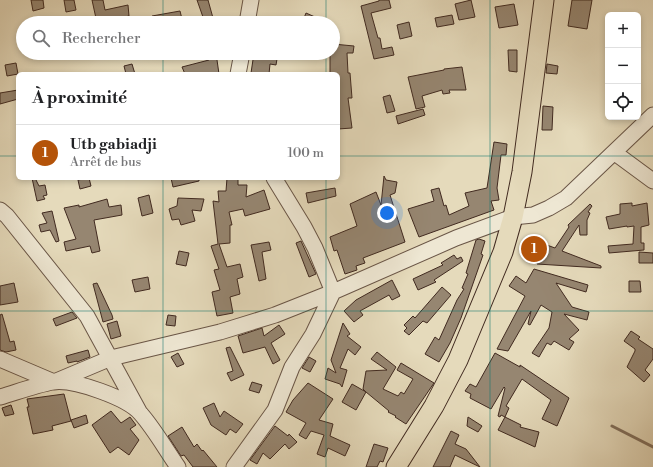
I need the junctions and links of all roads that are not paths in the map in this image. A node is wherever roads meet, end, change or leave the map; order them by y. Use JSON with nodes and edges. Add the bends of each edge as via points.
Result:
{"nodes":[{"id":1,"x":251,"y":0,"type":"edge"},
{"id":2,"x":544,"y":0,"type":"edge"},
{"id":3,"x":248,"y":16,"type":"edge"},
{"id":4,"x":241,"y":60,"type":"edge"},
{"id":5,"x":238,"y":72,"type":"edge"},
{"id":6,"x":653,"y":115,"type":"edge"},
{"id":7,"x":615,"y":153,"type":"junction"},
{"id":8,"x":275,"y":180,"type":"edge"},
{"id":9,"x":653,"y":181,"type":"edge"},
{"id":10,"x":0,"y":210,"type":"edge"},
{"id":11,"x":514,"y":217,"type":"junction"},
{"id":12,"x":333,"y":292,"type":"junction"},
{"id":13,"x":0,"y":358,"type":"edge"},
{"id":14,"x":111,"y":358,"type":"junction"},
{"id":15,"x":54,"y":382,"type":"junction"},
{"id":16,"x":0,"y":397,"type":"edge"},
{"id":17,"x":140,"y":413,"type":"junction"},
{"id":18,"x":178,"y":467,"type":"edge"},
{"id":19,"x":234,"y":467,"type":"edge"},
{"id":20,"x":396,"y":467,"type":"edge"}],
"edges":[{"from":1,"to":3,"type":"street"},
{"from":2,"to":11,"type":"main road"},
{"from":4,"to":5,"type":"street"},
{"from":6,"to":7,"type":"street"},
{"from":7,"to":9,"type":"street"},
{"from":7,"to":11,"type":"street","via":[[566,198],[533,215]]},
{"from":8,"to":12,"type":"street","via":[[315,248]]},
{"from":10,"to":14,"type":"street","via":[[78,304]]},
{"from":11,"to":12,"type":"street","via":[[456,238]]},
{"from":11,"to":20,"type":"main road","via":[[503,252],[458,360],[434,406]]},
{"from":12,"to":14,"type":"street","via":[[275,315],[220,332]]},
{"from":12,"to":19,"type":"street","via":[[313,334],[292,367],[275,410]]},
{"from":13,"to":15,"type":"street"},
{"from":14,"to":15,"type":"street"},
{"from":14,"to":17,"type":"street"},
{"from":15,"to":16,"type":"street"},
{"from":15,"to":17,"type":"street","via":[[84,386],[106,393],[126,402]]},
{"from":17,"to":18,"type":"street"}]}
